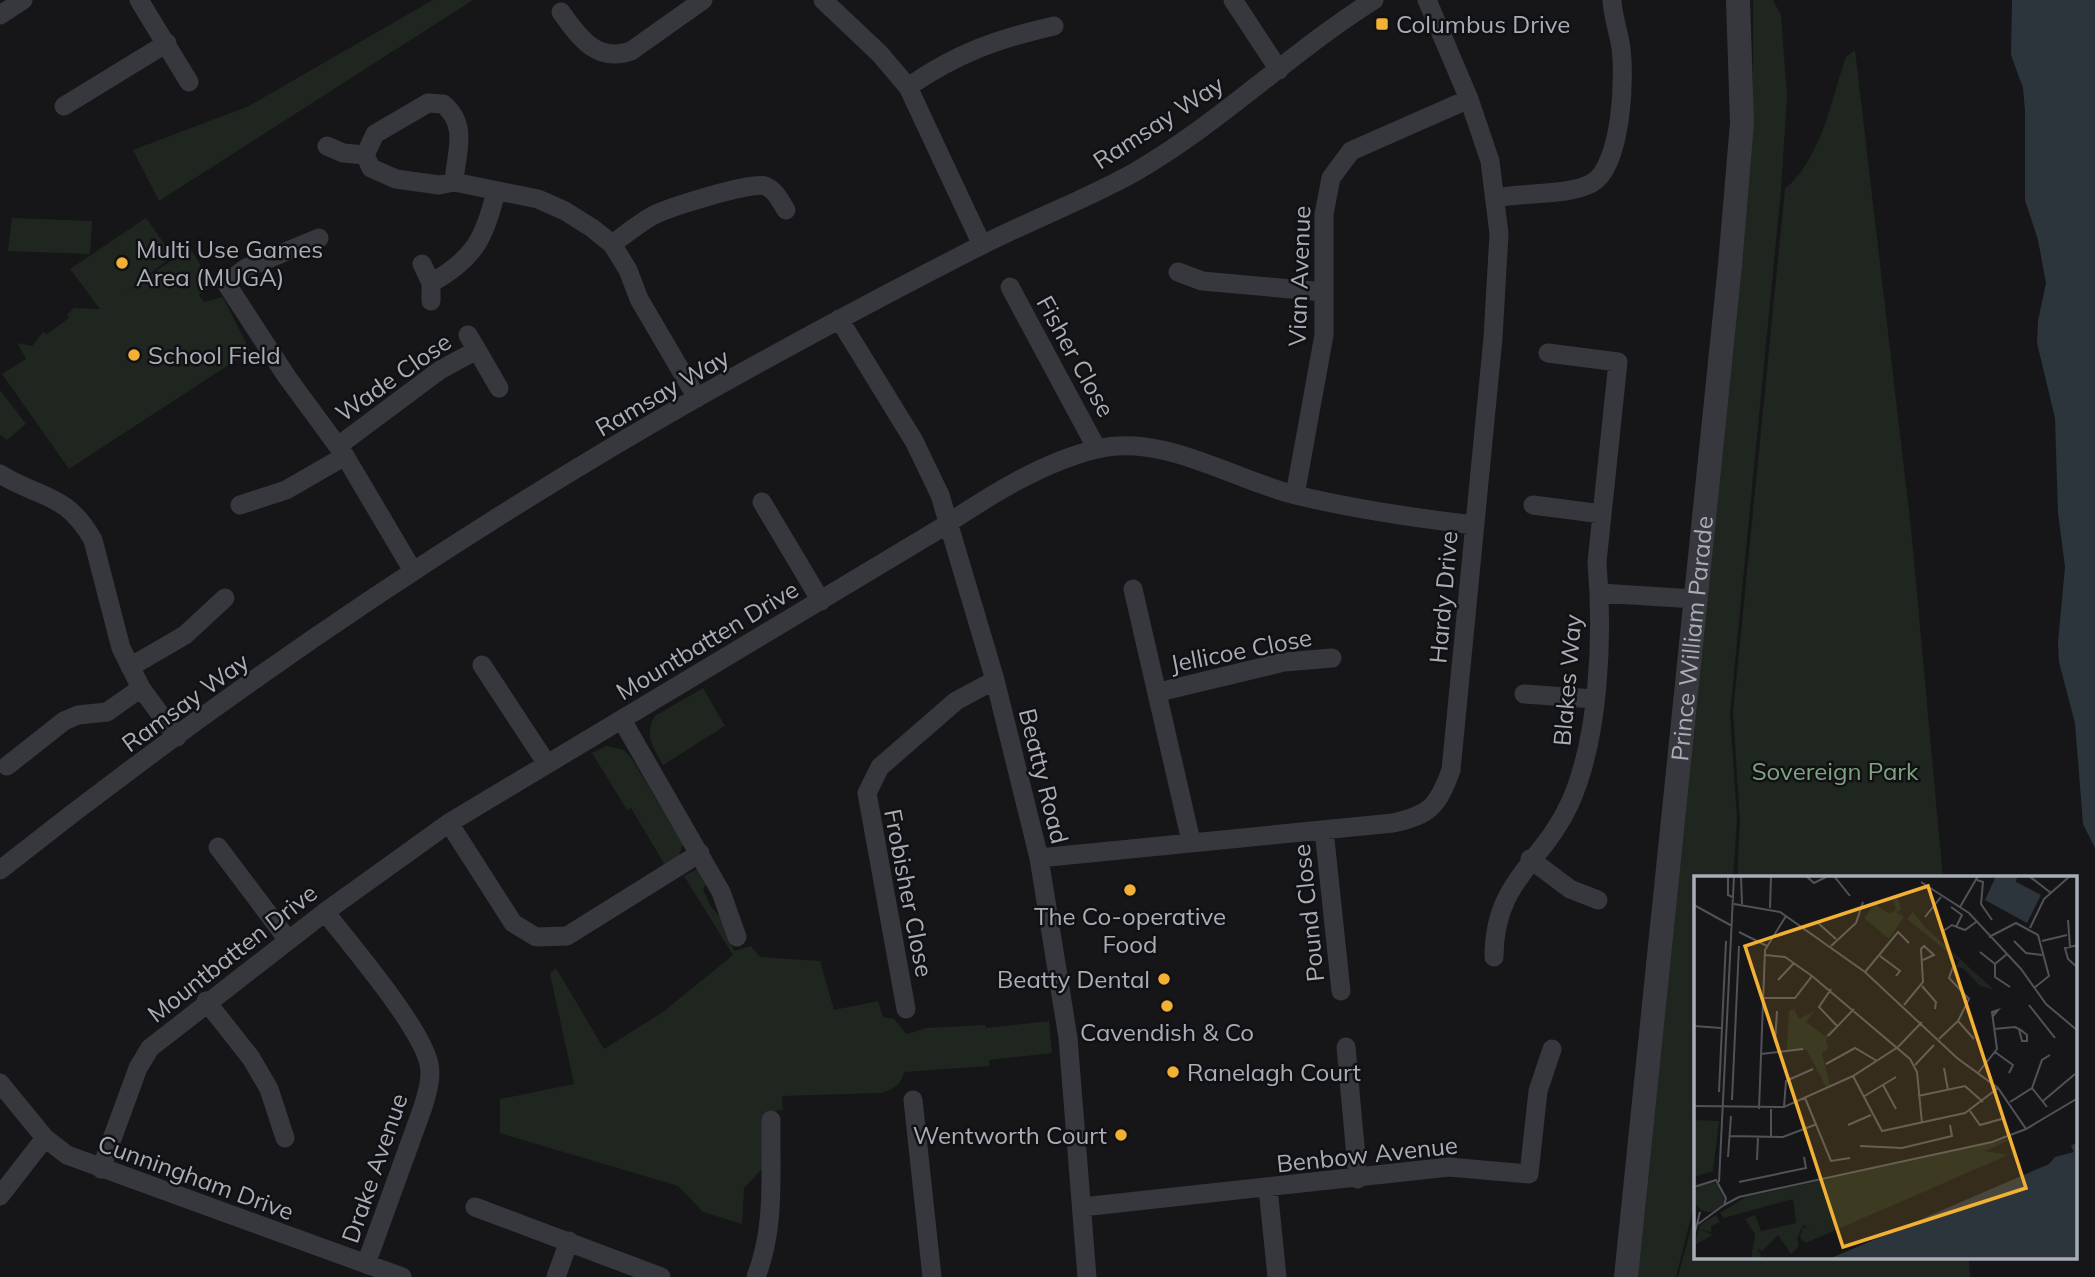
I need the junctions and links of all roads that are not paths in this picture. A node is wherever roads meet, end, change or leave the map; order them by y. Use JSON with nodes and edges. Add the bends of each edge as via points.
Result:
{"nodes":[{"id":1,"x":23,"y":0,"type":"edge"},
{"id":2,"x":139,"y":0,"type":"edge"},
{"id":3,"x":702,"y":0,"type":"edge"},
{"id":4,"x":822,"y":0,"type":"edge"},
{"id":5,"x":1233,"y":0,"type":"edge"},
{"id":6,"x":1374,"y":0,"type":"edge"},
{"id":7,"x":1427,"y":0,"type":"edge"},
{"id":8,"x":1612,"y":0,"type":"edge"},
{"id":9,"x":1738,"y":0,"type":"edge"},
{"id":10,"x":561,"y":12,"type":"dead end"},
{"id":11,"x":0,"y":15,"type":"edge"},
{"id":12,"x":1054,"y":26,"type":"dead end"},
{"id":13,"x":167,"y":43,"type":"junction"},
{"id":14,"x":1279,"y":70,"type":"junction"},
{"id":15,"x":189,"y":82,"type":"dead end"},
{"id":16,"x":908,"y":87,"type":"junction"},
{"id":17,"x":1469,"y":99,"type":"junction"},
{"id":18,"x":64,"y":106,"type":"dead end"},
{"id":19,"x":327,"y":146,"type":"dead end"},
{"id":20,"x":365,"y":155,"type":"junction"},
{"id":21,"x":454,"y":182,"type":"junction"},
{"id":22,"x":496,"y":191,"type":"junction"},
{"id":23,"x":1497,"y":198,"type":"junction"},
{"id":24,"x":786,"y":210,"type":"dead end"},
{"id":25,"x":319,"y":238,"type":"dead end"},
{"id":26,"x":612,"y":244,"type":"junction"},
{"id":27,"x":982,"y":245,"type":"junction"},
{"id":28,"x":422,"y":264,"type":"dead end"},
{"id":29,"x":1178,"y":272,"type":"dead end"},
{"id":30,"x":1010,"y":287,"type":"dead end"},
{"id":31,"x":1324,"y":292,"type":"junction"},
{"id":32,"x":839,"y":319,"type":"junction"},
{"id":33,"x":1548,"y":353,"type":"dead end"},
{"id":34,"x":499,"y":388,"type":"dead end"},
{"id":35,"x":697,"y":398,"type":"junction"},
{"id":36,"x":1097,"y":449,"type":"junction"},
{"id":37,"x":341,"y":451,"type":"junction"},
{"id":38,"x":0,"y":474,"type":"edge"},
{"id":39,"x":1295,"y":495,"type":"junction"},
{"id":40,"x":762,"y":502,"type":"dead end"},
{"id":41,"x":240,"y":505,"type":"dead end"},
{"id":42,"x":1533,"y":505,"type":"dead end"},
{"id":43,"x":1602,"y":514,"type":"junction"},
{"id":44,"x":951,"y":521,"type":"junction"},
{"id":45,"x":1474,"y":525,"type":"junction"},
{"id":46,"x":414,"y":571,"type":"junction"},
{"id":47,"x":1133,"y":589,"type":"dead end"},
{"id":48,"x":1600,"y":593,"type":"junction"},
{"id":49,"x":225,"y":598,"type":"dead end"},
{"id":50,"x":1695,"y":599,"type":"junction"},
{"id":51,"x":821,"y":601,"type":"junction"},
{"id":52,"x":1332,"y":658,"type":"dead end"},
{"id":53,"x":482,"y":665,"type":"dead end"},
{"id":54,"x":130,"y":667,"type":"junction"},
{"id":55,"x":995,"y":680,"type":"junction"},
{"id":56,"x":141,"y":688,"type":"junction"},
{"id":57,"x":1159,"y":692,"type":"junction"},
{"id":58,"x":1524,"y":694,"type":"dead end"},
{"id":59,"x":1595,"y":699,"type":"junction"},
{"id":60,"x":622,"y":720,"type":"junction"},
{"id":61,"x":177,"y":737,"type":"junction"},
{"id":62,"x":547,"y":764,"type":"junction"},
{"id":63,"x":7,"y":766,"type":"dead end"},
{"id":64,"x":449,"y":823,"type":"junction"},
{"id":65,"x":1324,"y":830,"type":"junction"},
{"id":66,"x":1191,"y":841,"type":"junction"},
{"id":67,"x":218,"y":847,"type":"dead end"},
{"id":68,"x":700,"y":853,"type":"junction"},
{"id":69,"x":1039,"y":858,"type":"junction"},
{"id":70,"x":1530,"y":859,"type":"junction"},
{"id":71,"x":0,"y":870,"type":"edge"},
{"id":72,"x":1598,"y":900,"type":"dead end"},
{"id":73,"x":325,"y":912,"type":"junction"},
{"id":74,"x":737,"y":937,"type":"dead end"},
{"id":75,"x":288,"y":940,"type":"junction"},
{"id":76,"x":1494,"y":957,"type":"dead end"},
{"id":77,"x":1341,"y":991,"type":"dead end"},
{"id":78,"x":206,"y":1001,"type":"junction"},
{"id":79,"x":906,"y":1009,"type":"dead end"},
{"id":80,"x":1346,"y":1047,"type":"dead end"},
{"id":81,"x":1552,"y":1049,"type":"dead end"},
{"id":82,"x":0,"y":1083,"type":"edge"},
{"id":83,"x":913,"y":1100,"type":"dead end"},
{"id":84,"x":771,"y":1120,"type":"dead end"},
{"id":85,"x":45,"y":1138,"type":"junction"},
{"id":86,"x":285,"y":1138,"type":"dead end"},
{"id":87,"x":101,"y":1169,"type":"junction"},
{"id":88,"x":1358,"y":1179,"type":"junction"},
{"id":89,"x":1268,"y":1188,"type":"junction"},
{"id":90,"x":0,"y":1196,"type":"edge"},
{"id":91,"x":475,"y":1207,"type":"dead end"},
{"id":92,"x":1082,"y":1207,"type":"junction"},
{"id":93,"x":569,"y":1241,"type":"junction"},
{"id":94,"x":366,"y":1264,"type":"junction"},
{"id":95,"x":402,"y":1277,"type":"edge"},
{"id":96,"x":556,"y":1277,"type":"edge"},
{"id":97,"x":662,"y":1277,"type":"edge"},
{"id":98,"x":756,"y":1277,"type":"edge"},
{"id":99,"x":932,"y":1277,"type":"edge"},
{"id":100,"x":1087,"y":1277,"type":"edge"},
{"id":101,"x":1277,"y":1277,"type":"edge"},
{"id":102,"x":1626,"y":1277,"type":"edge"}],
"edges":[{"from":1,"to":11,"type":"street"},
{"from":2,"to":13,"type":"street"},
{"from":3,"to":10,"type":"street","via":[[620,55],[590,47]]},
{"from":4,"to":16,"type":"street"},
{"from":5,"to":14,"type":"street"},
{"from":6,"to":14,"type":"street","name":"Ramsay Way"},
{"from":7,"to":17,"type":"street","name":"Hardy Drive"},
{"from":8,"to":23,"type":"street","via":[[1620,56],[1620,110],[1611,163],[1592,183],[1577,189]]},
{"from":9,"to":50,"type":"street","name":"Prince William Parade","via":[[1742,123]]},
{"from":12,"to":16,"type":"street","via":[[960,54]]},
{"from":13,"to":15,"type":"street"},
{"from":13,"to":18,"type":"street"},
{"from":14,"to":27,"type":"street","name":"Ramsay Way","via":[[1136,171]]},
{"from":16,"to":27,"type":"street"},
{"from":17,"to":23,"type":"street","name":"Hardy Drive"},
{"from":17,"to":31,"type":"street","name":"Vian Avenue","via":[[1351,151],[1339,163],[1326,193]]},
{"from":19,"to":20,"type":"street"},
{"from":20,"to":21,"type":"street","via":[[372,168],[396,179],[439,185]]},
{"from":20,"to":21,"type":"street","via":[[375,134],[428,103],[443,104],[459,122]]},
{"from":21,"to":22,"type":"street"},
{"from":22,"to":26,"type":"street","via":[[538,199],[565,211]]},
{"from":22,"to":28,"type":"street","via":[[483,236],[472,253],[431,292]]},
{"from":23,"to":45,"type":"street","name":"Hardy Drive","via":[[1499,271]]},
{"from":24,"to":26,"type":"street","via":[[775,192],[763,185],[747,187],[673,207]]},
{"from":25,"to":37,"type":"street","name":"Wade Close","via":[[246,268],[226,283]]},
{"from":26,"to":35,"type":"street"},
{"from":27,"to":32,"type":"street","name":"Ramsay Way"},
{"from":29,"to":31,"type":"street","via":[[1202,282]]},
{"from":30,"to":36,"type":"street","name":"Fisher Close"},
{"from":31,"to":39,"type":"street","name":"Vian Avenue","via":[[1319,371]]},
{"from":32,"to":35,"type":"street","name":"Ramsay Way"},
{"from":32,"to":44,"type":"street","name":"Beatty Road","via":[[914,441]]},
{"from":33,"to":43,"type":"street","name":"Blakes Way","via":[[1618,362]]},
{"from":34,"to":37,"type":"street","name":"Wade Close","via":[[473,342]]},
{"from":35,"to":46,"type":"street","name":"Ramsay Way"},
{"from":36,"to":39,"type":"street","name":"Mountbatten Drive","via":[[1124,446],[1169,453]]},
{"from":36,"to":44,"type":"street","name":"Mountbatten Drive","via":[[1048,468]]},
{"from":37,"to":41,"type":"street","name":"Wade Close","via":[[286,490]]},
{"from":37,"to":46,"type":"street","name":"Wade Close"},
{"from":38,"to":54,"type":"street","via":[[51,496],[86,527]]},
{"from":39,"to":45,"type":"street","name":"Mountbatten Drive"},
{"from":40,"to":51,"type":"street"},
{"from":42,"to":43,"type":"street"},
{"from":43,"to":48,"type":"street","name":"Blakes Way","via":[[1597,562]]},
{"from":44,"to":51,"type":"street","name":"Mountbatten Drive"},
{"from":44,"to":55,"type":"street","name":"Beatty Road"},
{"from":45,"to":65,"type":"street","name":"Hardy Drive","via":[[1451,770],[1443,792],[1419,817]]},
{"from":46,"to":61,"type":"street","name":"Ramsay Way"},
{"from":47,"to":57,"type":"street","name":"Jellicoe Close"},
{"from":48,"to":50,"type":"street","name":"Blakes Way"},
{"from":48,"to":59,"type":"street","name":"Blakes Way"},
{"from":49,"to":54,"type":"street","via":[[185,635]]},
{"from":50,"to":102,"type":"street","name":"Prince William Parade"},
{"from":51,"to":60,"type":"street","name":"Mountbatten Drive"},
{"from":52,"to":57,"type":"street","name":"Jellicoe Close","via":[[1273,664]]},
{"from":53,"to":62,"type":"street"},
{"from":54,"to":56,"type":"street"},
{"from":55,"to":69,"type":"street","name":"Beatty Road"},
{"from":55,"to":79,"type":"street","name":"Frobisher Close","via":[[956,701],[880,766],[867,793]]},
{"from":56,"to":61,"type":"street"},
{"from":56,"to":63,"type":"street","via":[[107,712],[64,721]]},
{"from":57,"to":66,"type":"street","name":"Jellicoe Close"},
{"from":58,"to":59,"type":"street"},
{"from":59,"to":70,"type":"street","name":"Blakes Way","via":[[1592,733],[1570,804]]},
{"from":60,"to":62,"type":"street","name":"Mountbatten Drive"},
{"from":60,"to":68,"type":"street"},
{"from":61,"to":71,"type":"street","name":"Ramsay Way"},
{"from":62,"to":64,"type":"street","name":"Mountbatten Drive"},
{"from":64,"to":68,"type":"street","via":[[513,923],[536,937],[567,936]]},
{"from":64,"to":73,"type":"street","name":"Mountbatten Drive"},
{"from":65,"to":66,"type":"street","name":"Hardy Drive"},
{"from":65,"to":77,"type":"street","name":"Pound Close"},
{"from":66,"to":69,"type":"street","name":"Hardy Drive"},
{"from":67,"to":75,"type":"street"},
{"from":68,"to":74,"type":"street"},
{"from":69,"to":92,"type":"street","name":"Beatty Road","via":[[1068,1038]]},
{"from":70,"to":72,"type":"street","via":[[1570,889]]},
{"from":70,"to":76,"type":"street","name":"Blakes Way","via":[[1504,904],[1494,937]]},
{"from":73,"to":75,"type":"street","name":"Mountbatten Drive"},
{"from":73,"to":94,"type":"street","name":"Drake Avenue","via":[[414,1031],[429,1066],[423,1107]]},
{"from":75,"to":78,"type":"street","name":"Mountbatten Drive"},
{"from":78,"to":86,"type":"street","via":[[269,1089]]},
{"from":78,"to":87,"type":"street","name":"Mountbatten Drive","via":[[150,1048],[138,1068]]},
{"from":80,"to":88,"type":"street"},
{"from":81,"to":88,"type":"street","name":"Benbow Avenue","via":[[1538,1091],[1529,1174],[1449,1167]]},
{"from":82,"to":85,"type":"street","name":"Cunningham Drive"},
{"from":83,"to":99,"type":"street"},
{"from":84,"to":98,"type":"street","via":[[771,1226]]},
{"from":85,"to":87,"type":"street","name":"Cunningham Drive","via":[[67,1155]]},
{"from":85,"to":90,"type":"street"},
{"from":87,"to":94,"type":"street","name":"Cunningham Drive"},
{"from":88,"to":89,"type":"street","name":"Benbow Avenue"},
{"from":89,"to":92,"type":"street","name":"Benbow Avenue"},
{"from":89,"to":101,"type":"street"},
{"from":91,"to":93,"type":"street"},
{"from":92,"to":100,"type":"street","name":"Beatty Road"},
{"from":93,"to":96,"type":"street"},
{"from":93,"to":97,"type":"street"},
{"from":94,"to":95,"type":"street","name":"Cunningham Drive"}]}
